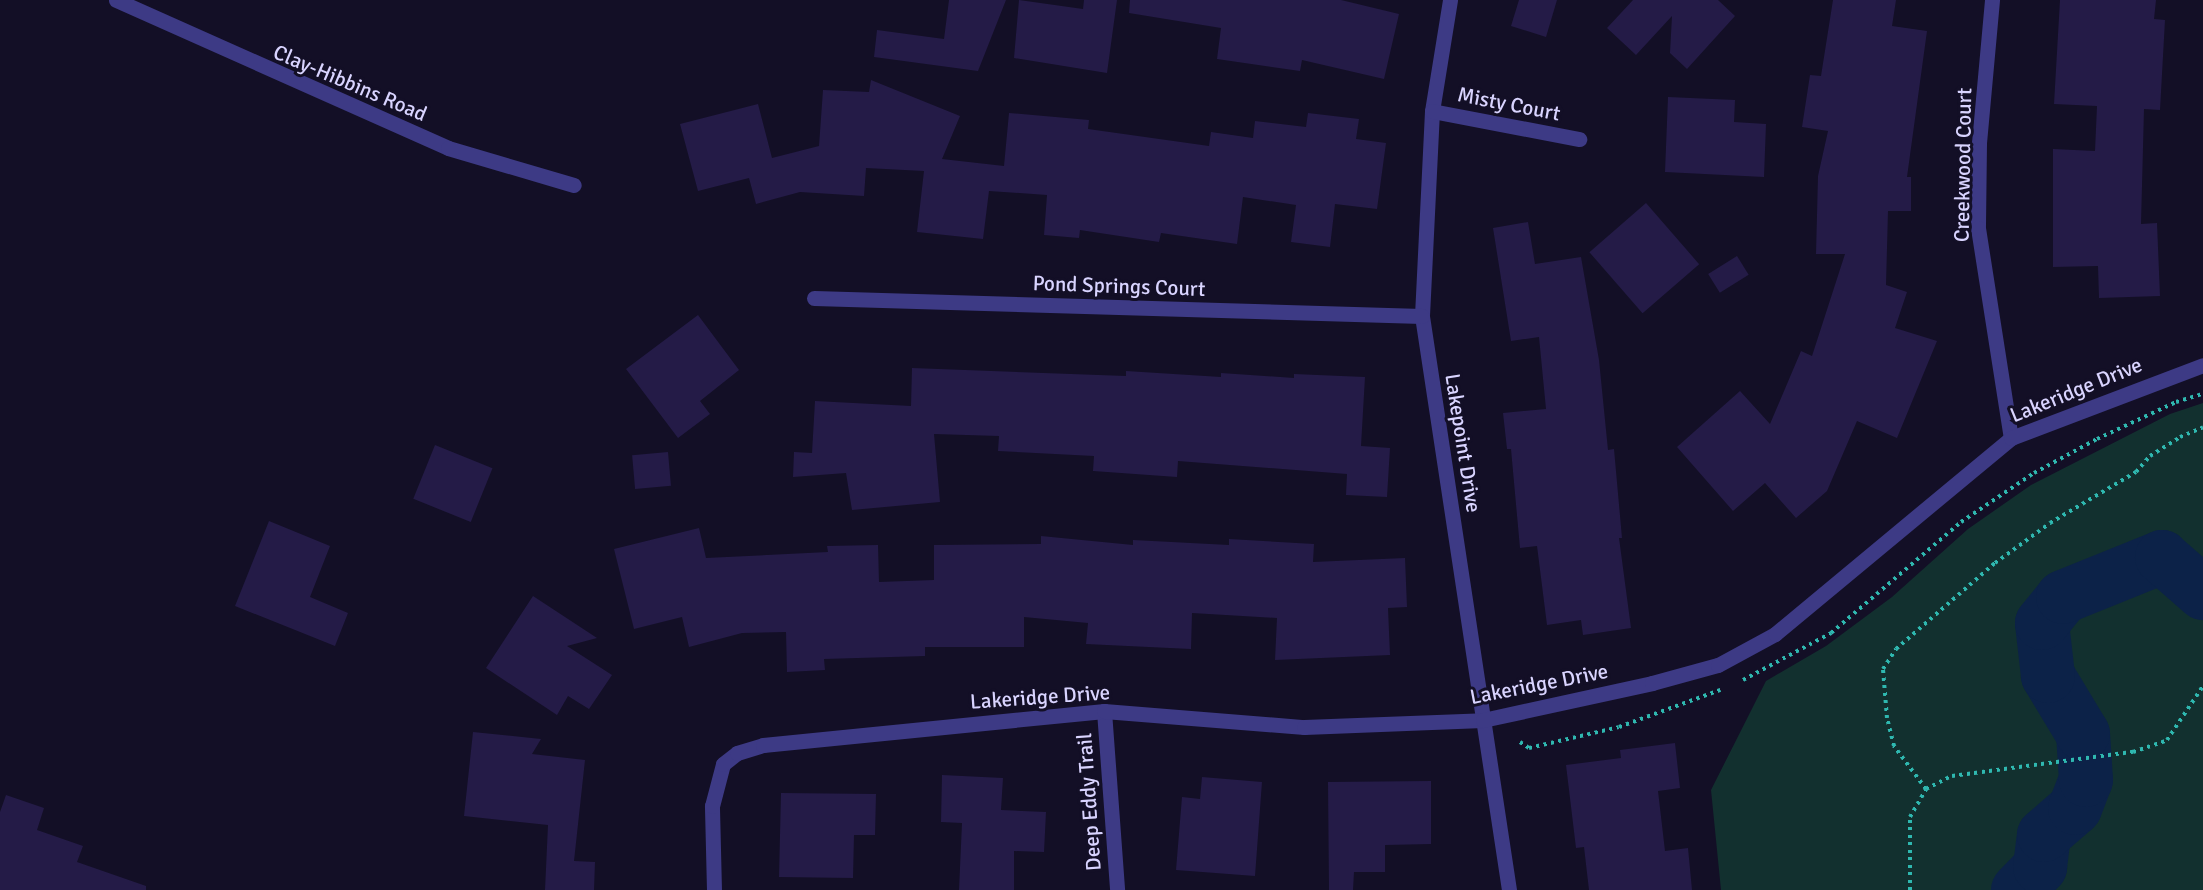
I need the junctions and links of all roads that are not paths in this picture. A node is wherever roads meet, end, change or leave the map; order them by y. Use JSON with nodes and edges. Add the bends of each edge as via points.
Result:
{"nodes":[{"id":1,"x":116,"y":0,"type":"edge"},
{"id":2,"x":1450,"y":0,"type":"edge"},
{"id":3,"x":1992,"y":0,"type":"edge"},
{"id":4,"x":1432,"y":111,"type":"junction"},
{"id":5,"x":1579,"y":139,"type":"dead end"},
{"id":6,"x":574,"y":185,"type":"dead end"},
{"id":7,"x":814,"y":298,"type":"dead end"},
{"id":8,"x":1422,"y":316,"type":"junction"},
{"id":9,"x":2203,"y":365,"type":"edge"},
{"id":10,"x":2011,"y":438,"type":"junction"},
{"id":11,"x":1104,"y":711,"type":"junction"},
{"id":12,"x":1483,"y":720,"type":"junction"},
{"id":13,"x":714,"y":890,"type":"edge"},
{"id":14,"x":1117,"y":890,"type":"edge"},
{"id":15,"x":1509,"y":890,"type":"edge"}],
"edges":[{"from":1,"to":6,"type":"street","name":"Clay-Hibbins Road","via":[[448,148]]},
{"from":2,"to":4,"type":"street","name":"Lakepoint Drive"},
{"from":3,"to":10,"type":"street","name":"Creekwood Court","via":[[1979,144],[1978,228]]},
{"from":4,"to":5,"type":"street","name":"Misty Court"},
{"from":4,"to":8,"type":"street","name":"Lakepoint Drive"},
{"from":7,"to":8,"type":"street","name":"Pond Springs Court"},
{"from":8,"to":12,"type":"street","name":"Lakepoint Drive"},
{"from":9,"to":10,"type":"street","name":"Lakeridge Drive"},
{"from":10,"to":12,"type":"street","name":"Lakeridge Drive","via":[[1775,634],[1718,665]]},
{"from":11,"to":12,"type":"street","name":"Lakeridge Drive","via":[[1304,727]]},
{"from":11,"to":13,"type":"street","name":"Lakeridge Drive","via":[[763,745],[737,753],[723,764],[712,806]]},
{"from":11,"to":14,"type":"street","name":"Deep Eddy Trail"},
{"from":12,"to":15,"type":"street","name":"Lakepoint Drive"}]}
